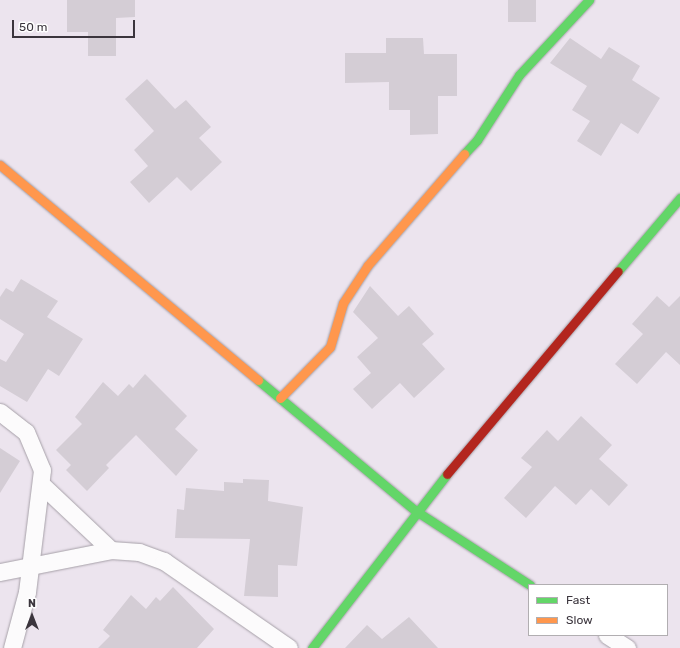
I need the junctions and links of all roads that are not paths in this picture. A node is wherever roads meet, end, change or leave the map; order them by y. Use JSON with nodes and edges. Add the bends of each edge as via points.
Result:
{"nodes":[{"id":1,"x":589,"y":0,"type":"edge"},
{"id":2,"x":0,"y":165,"type":"edge"},
{"id":3,"x":680,"y":198,"type":"edge"},
{"id":4,"x":280,"y":398,"type":"junction"},
{"id":5,"x":0,"y":412,"type":"edge"},
{"id":6,"x":41,"y":484,"type":"junction"},
{"id":7,"x":416,"y":511,"type":"junction"},
{"id":8,"x":111,"y":550,"type":"junction"},
{"id":9,"x":31,"y":565,"type":"junction"},
{"id":10,"x":0,"y":572,"type":"edge"},
{"id":11,"x":528,"y":584,"type":"edge"},
{"id":12,"x":609,"y":636,"type":"edge"},
{"id":13,"x":12,"y":648,"type":"edge"},
{"id":14,"x":289,"y":648,"type":"edge"},
{"id":15,"x":312,"y":648,"type":"edge"},
{"id":16,"x":627,"y":648,"type":"edge"}],
"edges":[{"from":1,"to":4,"type":"street","via":[[519,75],[477,140],[434,184],[412,215],[368,265],[343,302],[330,347]]},
{"from":2,"to":4,"type":"street"},
{"from":3,"to":7,"type":"street"},
{"from":4,"to":7,"type":"street"},
{"from":5,"to":6,"type":"street","via":[[26,432],[42,470]]},
{"from":6,"to":8,"type":"street"},
{"from":6,"to":9,"type":"street"},
{"from":7,"to":11,"type":"street"},
{"from":7,"to":15,"type":"street"},
{"from":8,"to":9,"type":"street"},
{"from":8,"to":14,"type":"street","via":[[139,552],[164,561]]},
{"from":9,"to":10,"type":"street"},
{"from":9,"to":13,"type":"street"},
{"from":12,"to":16,"type":"street"}]}
